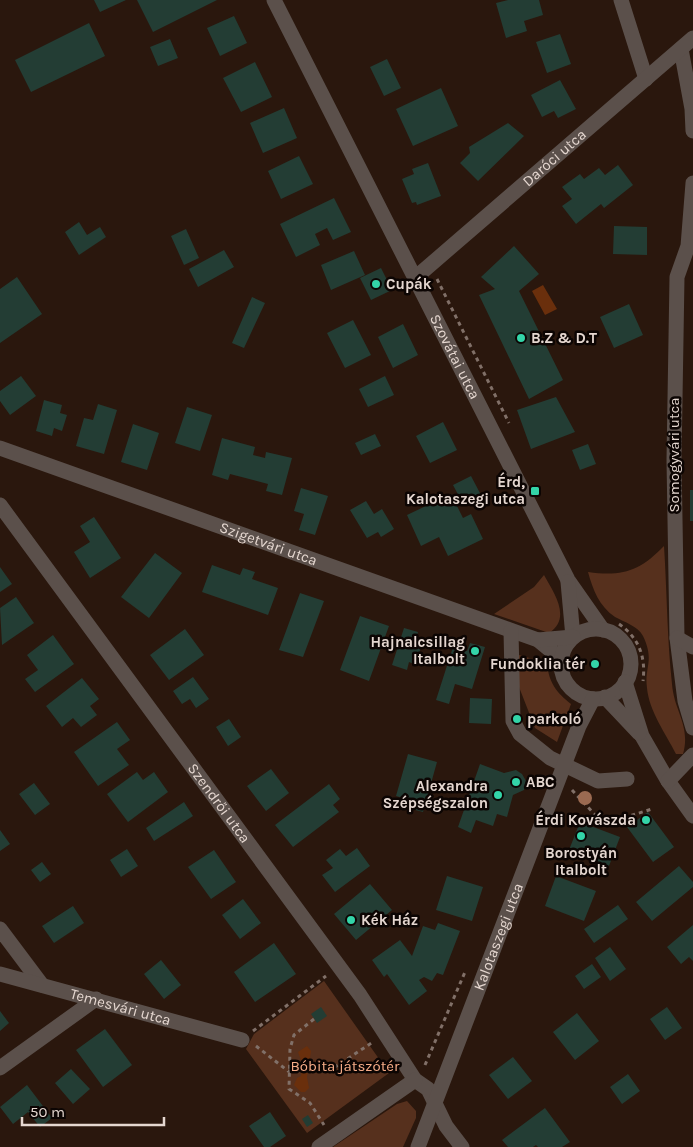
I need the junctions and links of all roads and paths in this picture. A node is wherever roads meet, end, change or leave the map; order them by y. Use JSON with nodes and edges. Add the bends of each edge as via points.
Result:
{"nodes":[{"id":1,"x":274,"y":0,"type":"edge"},
{"id":2,"x":621,"y":0,"type":"edge"},
{"id":3,"x":693,"y":38,"type":"edge"},
{"id":4,"x":681,"y":49,"type":"junction"},
{"id":5,"x":646,"y":79,"type":"junction"},
{"id":6,"x":693,"y":131,"type":"edge"},
{"id":7,"x":693,"y":183,"type":"edge"},
{"id":8,"x":414,"y":278,"type":"junction"},
{"id":9,"x":0,"y":448,"type":"edge"},
{"id":10,"x":0,"y":505,"type":"edge"},
{"id":11,"x":568,"y":580,"type":"junction"},
{"id":12,"x":603,"y":630,"type":"junction"},
{"id":13,"x":512,"y":631,"type":"junction"},
{"id":14,"x":573,"y":637,"type":"junction"},
{"id":15,"x":677,"y":638,"type":"junction"},
{"id":16,"x":538,"y":640,"type":"junction"},
{"id":17,"x":693,"y":647,"type":"edge"},
{"id":18,"x":561,"y":659,"type":"junction"},
{"id":19,"x":625,"y":682,"type":"junction"},
{"id":20,"x":593,"y":697,"type":"junction"},
{"id":21,"x":693,"y":728,"type":"edge"},
{"id":22,"x":642,"y":736,"type":"junction"},
{"id":23,"x":693,"y":755,"type":"edge"},
{"id":24,"x":564,"y":766,"type":"junction"},
{"id":25,"x":627,"y":779,"type":"dead end"},
{"id":26,"x":668,"y":781,"type":"junction"},
{"id":27,"x":652,"y":809,"type":"dead end"},
{"id":28,"x":693,"y":816,"type":"edge"},
{"id":29,"x":598,"y":818,"type":"dead end"},
{"id":30,"x":0,"y":929,"type":"edge"},
{"id":31,"x":339,"y":966,"type":"junction"},
{"id":32,"x":0,"y":974,"type":"edge"},
{"id":33,"x":42,"y":985,"type":"junction"},
{"id":34,"x":96,"y":1000,"type":"junction"},
{"id":35,"x":314,"y":1019,"type":"dead end"},
{"id":36,"x":385,"y":1034,"type":"junction"},
{"id":37,"x":242,"y":1040,"type":"junction"},
{"id":38,"x":0,"y":1068,"type":"edge"},
{"id":39,"x":288,"y":1071,"type":"junction"},
{"id":40,"x":415,"y":1080,"type":"junction"},
{"id":41,"x":436,"y":1101,"type":"junction"},
{"id":42,"x":335,"y":1136,"type":"junction"},
{"id":43,"x":319,"y":1147,"type":"edge"},
{"id":44,"x":418,"y":1147,"type":"edge"},
{"id":45,"x":462,"y":1147,"type":"edge"}],
"edges":[{"from":1,"to":8,"type":"street","name":"Szovátai utca"},
{"from":2,"to":5,"type":"street"},
{"from":3,"to":4,"type":"street","name":"Daróci utca"},
{"from":4,"to":5,"type":"street","name":"Daróci utca"},
{"from":4,"to":6,"type":"street"},
{"from":5,"to":8,"type":"street","name":"Daróci utca"},
{"from":7,"to":15,"type":"street","name":"Somogyvári utca","via":[[688,246],[676,286]]},
{"from":8,"to":11,"type":"street","name":"Szovátai utca"},
{"from":9,"to":13,"type":"street","name":"Szigetvári utca"},
{"from":10,"to":31,"type":"street","name":"Szendrői utca"},
{"from":11,"to":12,"type":"street"},
{"from":11,"to":14,"type":"street"},
{"from":12,"to":14,"type":"street","via":[[591,629]]},
{"from":12,"to":19,"type":"street","via":[[622,641],[629,654],[630,668]]},
{"from":13,"to":16,"type":"street","name":"Szigetvári utca"},
{"from":13,"to":24,"type":"street","via":[[513,721],[520,734]]},
{"from":14,"to":16,"type":"street","name":"Szigetvári utca"},
{"from":14,"to":18,"type":"street"},
{"from":15,"to":17,"type":"street"},
{"from":15,"to":21,"type":"street","name":"Somogyvári utca","via":[[685,701]]},
{"from":16,"to":18,"type":"street","name":"Szigetvári utca"},
{"from":18,"to":20,"type":"street","via":[[564,680]]},
{"from":19,"to":20,"type":"street","via":[[620,689]]},
{"from":19,"to":22,"type":"street"},
{"from":20,"to":22,"type":"street"},
{"from":20,"to":24,"type":"street","name":"Kalotaszegi utca"},
{"from":22,"to":26,"type":"street"},
{"from":23,"to":26,"type":"street"},
{"from":24,"to":25,"type":"street","via":[[598,782]]},
{"from":24,"to":41,"type":"street","name":"Kalotaszegi utca"},
{"from":26,"to":28,"type":"street"},
{"from":27,"to":29,"type":"path","via":[[620,819]]},
{"from":30,"to":33,"type":"street"},
{"from":31,"to":36,"type":"street","name":"Szendrői utca"},
{"from":31,"to":37,"type":"path"},
{"from":32,"to":33,"type":"street","name":"Temesvári utca"},
{"from":33,"to":34,"type":"street","name":"Temesvári utca"},
{"from":34,"to":37,"type":"street","name":"Temesvári utca"},
{"from":34,"to":38,"type":"street"},
{"from":35,"to":39,"type":"path","via":[[294,1034]]},
{"from":36,"to":39,"type":"path","via":[[329,1071]]},
{"from":36,"to":40,"type":"street","name":"Szendrői utca"},
{"from":37,"to":39,"type":"path","via":[[250,1042]]},
{"from":39,"to":42,"type":"path","via":[[289,1089],[310,1103]]},
{"from":40,"to":41,"type":"street","name":"Szendrői utca","via":[[428,1089]]},
{"from":40,"to":42,"type":"street"},
{"from":41,"to":44,"type":"street","name":"Kalotaszegi utca"},
{"from":41,"to":45,"type":"street","via":[[446,1126]]},
{"from":42,"to":43,"type":"street"}]}
